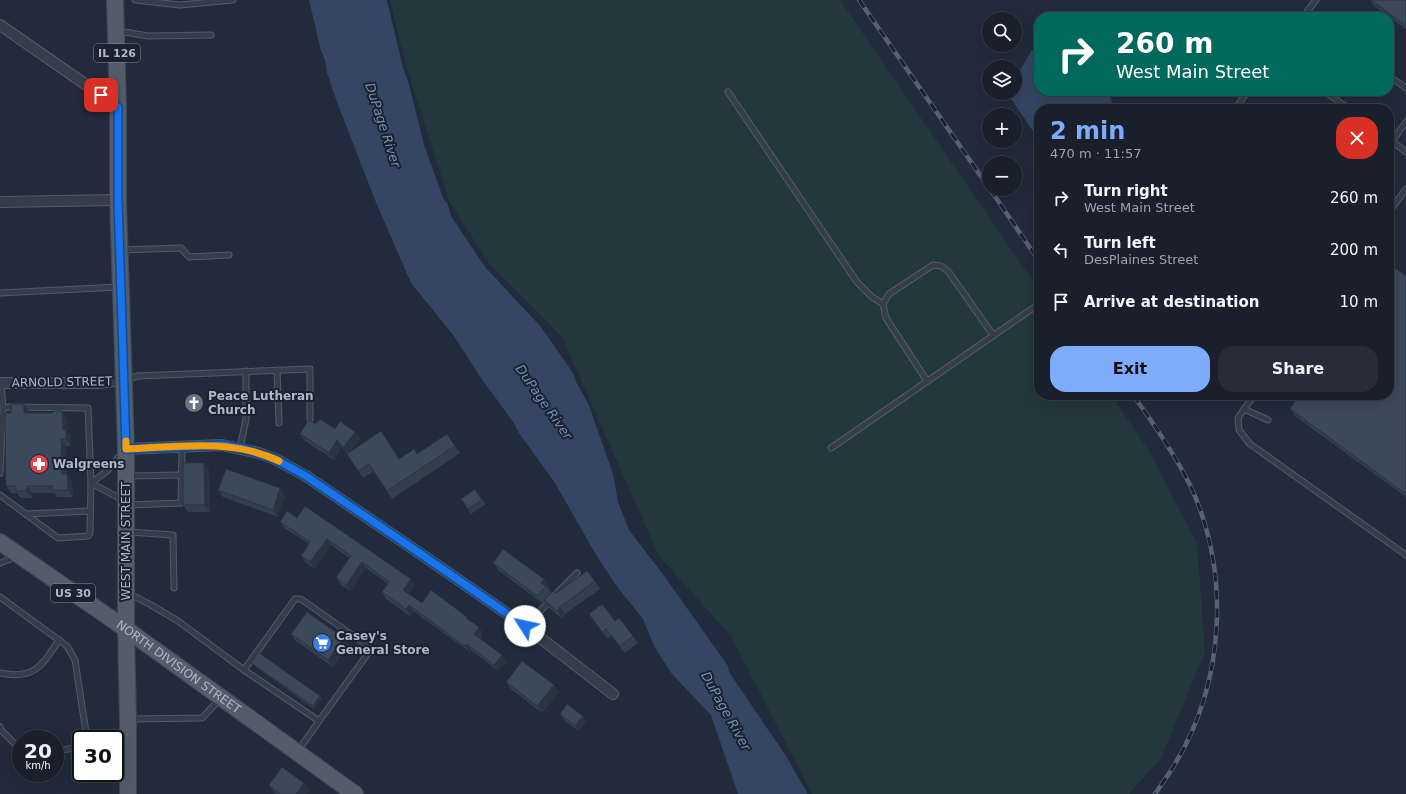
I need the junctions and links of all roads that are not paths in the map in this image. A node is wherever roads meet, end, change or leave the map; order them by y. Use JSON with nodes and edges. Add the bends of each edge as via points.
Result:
{"nodes":[{"id":1,"x":115,"y":0,"type":"edge"},
{"id":2,"x":135,"y":0,"type":"edge"},
{"id":3,"x":233,"y":0,"type":"edge"},
{"id":4,"x":1316,"y":0,"type":"edge"},
{"id":5,"x":1307,"y":12,"type":"edge"},
{"id":6,"x":0,"y":25,"type":"edge"},
{"id":7,"x":116,"y":31,"type":"junction"},
{"id":8,"x":211,"y":35,"type":"dead end"},
{"id":9,"x":1394,"y":80,"type":"edge"},
{"id":10,"x":1406,"y":88,"type":"edge"},
{"id":11,"x":728,"y":92,"type":"dead end"},
{"id":12,"x":1331,"y":96,"type":"edge"},
{"id":13,"x":1342,"y":104,"type":"edge"},
{"id":14,"x":118,"y":107,"type":"junction"},
{"id":15,"x":1406,"y":122,"type":"edge"},
{"id":16,"x":1394,"y":136,"type":"edge"},
{"id":17,"x":1394,"y":142,"type":"edge"},
{"id":18,"x":1406,"y":152,"type":"edge"},
{"id":19,"x":1406,"y":189,"type":"edge"},
{"id":20,"x":118,"y":200,"type":"junction"},
{"id":21,"x":0,"y":202,"type":"edge"},
{"id":22,"x":1394,"y":205,"type":"edge"},
{"id":23,"x":120,"y":250,"type":"junction"},
{"id":24,"x":229,"y":256,"type":"dead end"},
{"id":25,"x":121,"y":287,"type":"junction"},
{"id":26,"x":0,"y":293,"type":"edge"},
{"id":27,"x":883,"y":304,"type":"junction"},
{"id":28,"x":1034,"y":307,"type":"edge"},
{"id":29,"x":993,"y":335,"type":"junction"},
{"id":30,"x":278,"y":370,"type":"junction"},
{"id":31,"x":246,"y":371,"type":"junction"},
{"id":32,"x":124,"y":380,"type":"junction"},
{"id":33,"x":927,"y":381,"type":"junction"},
{"id":34,"x":0,"y":383,"type":"edge"},
{"id":35,"x":1250,"y":400,"type":"edge"},
{"id":36,"x":3,"y":408,"type":"junction"},
{"id":37,"x":1244,"y":409,"type":"junction"},
{"id":38,"x":310,"y":419,"type":"edge"},
{"id":39,"x":1268,"y":420,"type":"dead end"},
{"id":40,"x":280,"y":424,"type":"dead end"},
{"id":41,"x":182,"y":447,"type":"junction"},
{"id":42,"x":240,"y":448,"type":"junction"},
{"id":43,"x":831,"y":448,"type":"dead end"},
{"id":44,"x":126,"y":449,"type":"junction"},
{"id":45,"x":0,"y":473,"type":"edge"},
{"id":46,"x":181,"y":474,"type":"junction"},
{"id":47,"x":126,"y":476,"type":"junction"},
{"id":48,"x":91,"y":482,"type":"junction"},
{"id":49,"x":0,"y":495,"type":"edge"},
{"id":50,"x":126,"y":503,"type":"junction"},
{"id":51,"x":90,"y":511,"type":"junction"},
{"id":52,"x":26,"y":514,"type":"junction"},
{"id":53,"x":126,"y":532,"type":"junction"},
{"id":54,"x":0,"y":542,"type":"edge"},
{"id":55,"x":1406,"y":555,"type":"edge"},
{"id":56,"x":20,"y":556,"type":"junction"},
{"id":57,"x":0,"y":563,"type":"edge"},
{"id":58,"x":577,"y":572,"type":"dead end"},
{"id":59,"x":174,"y":588,"type":"dead end"},
{"id":60,"x":126,"y":592,"type":"junction"},
{"id":61,"x":0,"y":597,"type":"edge"},
{"id":62,"x":525,"y":626,"type":"junction"},
{"id":63,"x":126,"y":629,"type":"junction"},
{"id":64,"x":59,"y":640,"type":"junction"},
{"id":65,"x":244,"y":670,"type":"junction"},
{"id":66,"x":0,"y":673,"type":"edge"},
{"id":67,"x":613,"y":694,"type":"dead end"},
{"id":68,"x":220,"y":698,"type":"junction"},
{"id":69,"x":128,"y":720,"type":"junction"},
{"id":70,"x":319,"y":721,"type":"junction"},
{"id":71,"x":0,"y":727,"type":"edge"},
{"id":72,"x":86,"y":730,"type":"edge"},
{"id":73,"x":124,"y":732,"type":"edge"},
{"id":74,"x":12,"y":741,"type":"edge"},
{"id":75,"x":297,"y":752,"type":"junction"},
{"id":76,"x":124,"y":764,"type":"edge"},
{"id":77,"x":128,"y":794,"type":"edge"},
{"id":78,"x":355,"y":794,"type":"edge"}],
"edges":[{"from":1,"to":7,"type":"main road","name":"WEST MAIN STREET","number":"IL 126"},
{"from":2,"to":3,"type":"lane","via":[[180,5]]},
{"from":4,"to":5,"type":"lane"},
{"from":6,"to":14,"type":"street"},
{"from":7,"to":8,"type":"lane","via":[[148,36]]},
{"from":7,"to":14,"type":"main road","name":"WEST MAIN STREET","number":"IL 126"},
{"from":9,"to":10,"type":"lane"},
{"from":11,"to":27,"type":"lane","via":[[857,282]]},
{"from":12,"to":13,"type":"lane"},
{"from":14,"to":20,"type":"main road","name":"WEST MAIN STREET","number":"IL 126"},
{"from":15,"to":16,"type":"lane"},
{"from":17,"to":18,"type":"lane"},
{"from":19,"to":22,"type":"lane"},
{"from":20,"to":21,"type":"street"},
{"from":20,"to":23,"type":"main road","name":"WEST MAIN STREET","number":"IL 126"},
{"from":23,"to":24,"type":"lane","via":[[181,248],[189,258]]},
{"from":23,"to":25,"type":"main road","name":"WEST MAIN STREET","number":"IL 126"},
{"from":25,"to":26,"type":"lane"},
{"from":25,"to":32,"type":"main road","name":"WEST MAIN STREET","number":"IL 126"},
{"from":27,"to":29,"type":"lane","via":[[889,294],[927,269],[934,265],[941,266],[948,271]]},
{"from":27,"to":33,"type":"lane","via":[[886,318]]},
{"from":28,"to":29,"type":"lane"},
{"from":29,"to":33,"type":"lane"},
{"from":30,"to":31,"type":"lane"},
{"from":30,"to":38,"type":"lane","via":[[310,368]]},
{"from":30,"to":40,"type":"lane"},
{"from":31,"to":32,"type":"lane","via":[[138,376]]},
{"from":31,"to":42,"type":"lane","via":[[246,419]]},
{"from":32,"to":34,"type":"street","name":"ARNOLD STREET","via":[[98,383]]},
{"from":32,"to":44,"type":"main road","name":"WEST MAIN STREET","number":"IL 126"},
{"from":33,"to":43,"type":"lane"},
{"from":34,"to":36,"type":"lane"},
{"from":35,"to":37,"type":"lane"},
{"from":36,"to":45,"type":"lane"},
{"from":36,"to":48,"type":"lane","via":[[88,408]]},
{"from":37,"to":39,"type":"lane"},
{"from":37,"to":55,"type":"lane","via":[[1238,418],[1239,430],[1250,444]]},
{"from":41,"to":42,"type":"street","via":[[222,445]]},
{"from":41,"to":44,"type":"street"},
{"from":41,"to":46,"type":"lane"},
{"from":42,"to":62,"type":"street","via":[[275,459],[306,476]]},
{"from":44,"to":47,"type":"main road","name":"WEST MAIN STREET"},
{"from":44,"to":48,"type":"lane","via":[[107,471]]},
{"from":46,"to":47,"type":"lane"},
{"from":46,"to":50,"type":"lane","via":[[181,504]]},
{"from":47,"to":50,"type":"main road","name":"WEST MAIN STREET"},
{"from":48,"to":50,"type":"lane"},
{"from":48,"to":51,"type":"lane"},
{"from":49,"to":52,"type":"lane"},
{"from":50,"to":53,"type":"main road","name":"WEST MAIN STREET"},
{"from":51,"to":52,"type":"lane"},
{"from":51,"to":52,"type":"lane","via":[[88,536],[58,538]]},
{"from":53,"to":59,"type":"lane","via":[[173,535]]},
{"from":53,"to":60,"type":"main road","name":"WEST MAIN STREET"},
{"from":54,"to":56,"type":"main road","name":"NORTH DIVISION STREET","number":"US 30"},
{"from":56,"to":57,"type":"lane"},
{"from":56,"to":63,"type":"main road","name":"NORTH DIVISION STREET","number":"US 30"},
{"from":58,"to":62,"type":"lane"},
{"from":60,"to":63,"type":"main road","name":"WEST MAIN STREET"},
{"from":60,"to":65,"type":"lane","via":[[178,621]]},
{"from":61,"to":64,"type":"lane"},
{"from":62,"to":67,"type":"street"},
{"from":63,"to":68,"type":"main road","name":"NORTH DIVISION STREET","number":"US 30"},
{"from":63,"to":69,"type":"main road","name":"WEST MAIN STREET"},
{"from":64,"to":66,"type":"lane","via":[[45,662],[35,671],[12,675]]},
{"from":64,"to":72,"type":"lane","via":[[67,646],[75,660]]},
{"from":65,"to":70,"type":"lane"},
{"from":65,"to":70,"type":"lane","via":[[295,599],[301,599],[369,647],[369,652]]},
{"from":68,"to":69,"type":"lane","via":[[202,718]]},
{"from":68,"to":75,"type":"main road","name":"NORTH DIVISION STREET","number":"US 30"},
{"from":69,"to":73,"type":"main road","name":"WEST MAIN STREET"},
{"from":70,"to":75,"type":"lane"},
{"from":71,"to":74,"type":"lane"},
{"from":75,"to":78,"type":"main road","name":"NORTH DIVISION STREET","number":"US 30"},
{"from":76,"to":77,"type":"main road","name":"WEST MAIN STREET"}]}
